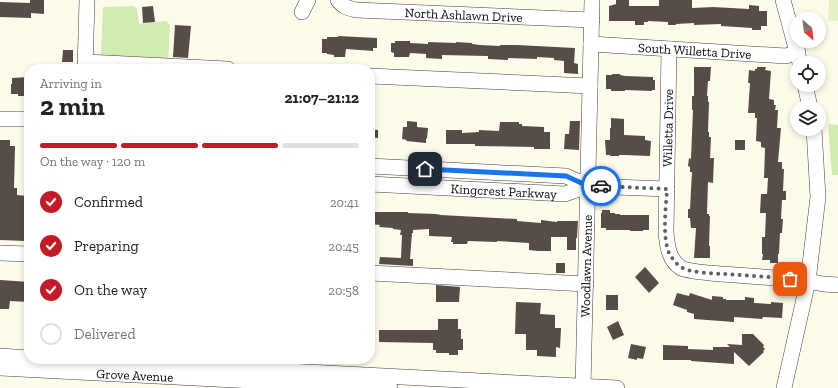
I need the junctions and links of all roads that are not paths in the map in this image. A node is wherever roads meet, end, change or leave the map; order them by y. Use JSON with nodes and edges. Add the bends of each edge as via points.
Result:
{"nodes":[{"id":1,"x":87,"y":0,"type":"edge"},
{"id":2,"x":338,"y":0,"type":"edge"},
{"id":3,"x":592,"y":0,"type":"edge"},
{"id":4,"x":783,"y":0,"type":"edge"},
{"id":5,"x":592,"y":20,"type":"junction"},
{"id":6,"x":591,"y":44,"type":"junction"},
{"id":7,"x":669,"y":49,"type":"junction"},
{"id":8,"x":798,"y":56,"type":"edge"},
{"id":9,"x":790,"y":57,"type":"edge"},
{"id":10,"x":85,"y":64,"type":"edge"},
{"id":11,"x":375,"y":76,"type":"edge"},
{"id":12,"x":590,"y":86,"type":"junction"},
{"id":13,"x":0,"y":119,"type":"edge"},
{"id":14,"x":24,"y":119,"type":"edge"},
{"id":15,"x":814,"y":136,"type":"edge"},
{"id":16,"x":375,"y":166,"type":"edge"},
{"id":17,"x":452,"y":170,"type":"junction"},
{"id":18,"x":375,"y":184,"type":"edge"},
{"id":19,"x":588,"y":186,"type":"junction"},
{"id":20,"x":451,"y":188,"type":"junction"},
{"id":21,"x":667,"y":189,"type":"junction"},
{"id":22,"x":0,"y":253,"type":"edge"},
{"id":23,"x":24,"y":254,"type":"edge"},
{"id":24,"x":375,"y":273,"type":"edge"},
{"id":25,"x":808,"y":281,"type":"junction"},
{"id":26,"x":586,"y":284,"type":"junction"},
{"id":27,"x":838,"y":284,"type":"edge"},
{"id":28,"x":0,"y":356,"type":"edge"},
{"id":29,"x":24,"y":358,"type":"edge"},
{"id":30,"x":102,"y":364,"type":"edge"},
{"id":31,"x":0,"y":368,"type":"edge"},
{"id":32,"x":161,"y":372,"type":"edge"},
{"id":33,"x":353,"y":383,"type":"edge"},
{"id":34,"x":583,"y":387,"type":"edge"},
{"id":35,"x":390,"y":388,"type":"edge"},
{"id":36,"x":617,"y":388,"type":"edge"},
{"id":37,"x":784,"y":388,"type":"edge"}],
"edges":[{"from":1,"to":10,"type":"street"},
{"from":2,"to":5,"type":"street","name":"North Ashlawn Drive","via":[[347,8],[356,10]]},
{"from":3,"to":5,"type":"street","name":"Woodlawn Avenue"},
{"from":4,"to":8,"type":"street"},
{"from":5,"to":6,"type":"street","name":"Woodlawn Avenue"},
{"from":6,"to":7,"type":"street","name":"South Willetta Drive"},
{"from":6,"to":12,"type":"street","name":"Woodlawn Avenue"},
{"from":7,"to":9,"type":"street","name":"South Willetta Drive"},
{"from":7,"to":21,"type":"street","name":"Willetta Drive"},
{"from":11,"to":12,"type":"street"},
{"from":12,"to":19,"type":"street","name":"Woodlawn Avenue"},
{"from":13,"to":14,"type":"street"},
{"from":15,"to":25,"type":"street","via":[[818,197]]},
{"from":16,"to":17,"type":"street","name":"Kingcrest Parkway"},
{"from":17,"to":19,"type":"street","name":"Kingcrest Parkway","via":[[566,176]]},
{"from":17,"to":20,"type":"street"},
{"from":18,"to":20,"type":"street","name":"Kingcrest Parkway"},
{"from":19,"to":20,"type":"street","name":"Kingcrest Parkway","via":[[565,194]]},
{"from":19,"to":21,"type":"street","name":"Kingcrest Parkway"},
{"from":19,"to":26,"type":"street","name":"Woodlawn Avenue"},
{"from":21,"to":25,"type":"street","name":"Willetta Drive","via":[[667,244],[669,252],[682,268],[701,272]]},
{"from":22,"to":23,"type":"street"},
{"from":24,"to":26,"type":"street"},
{"from":25,"to":27,"type":"street"},
{"from":25,"to":37,"type":"street"},
{"from":26,"to":34,"type":"street","name":"Woodlawn Avenue"},
{"from":28,"to":29,"type":"street"},
{"from":30,"to":32,"type":"street","name":"Grove Avenue"},
{"from":31,"to":32,"type":"street","name":"Grove Avenue"},
{"from":32,"to":33,"type":"street","name":"Grove Avenue"},
{"from":33,"to":34,"type":"street","name":"Grove Avenue"},
{"from":33,"to":35,"type":"street","name":"Grove Avenue"},
{"from":34,"to":36,"type":"street","name":"Grove Avenue"}]}
